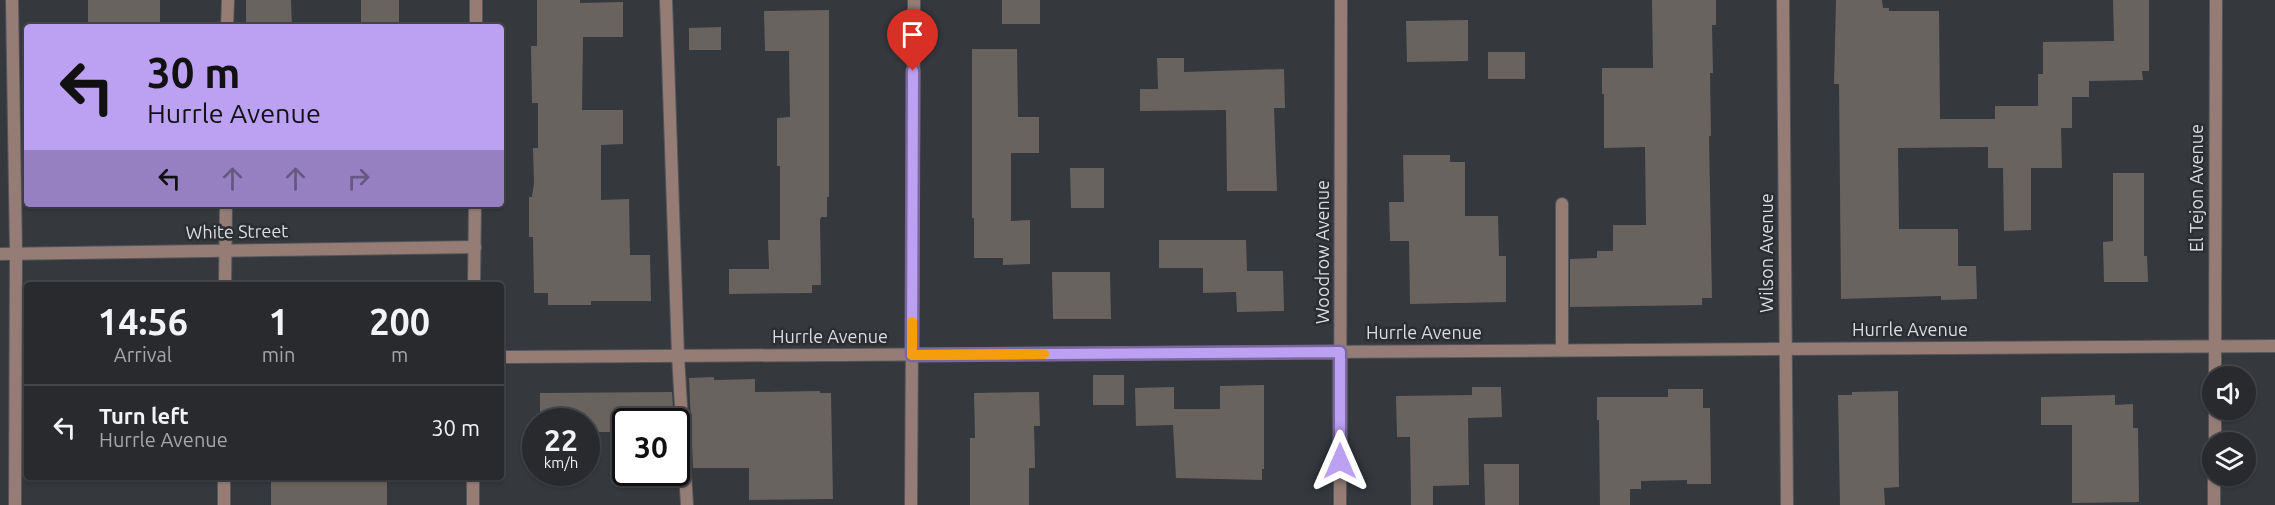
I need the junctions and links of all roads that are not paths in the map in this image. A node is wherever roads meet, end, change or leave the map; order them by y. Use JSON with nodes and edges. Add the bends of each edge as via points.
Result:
{"nodes":[{"id":1,"x":12,"y":0,"type":"edge"},
{"id":2,"x":228,"y":0,"type":"edge"},
{"id":3,"x":476,"y":0,"type":"edge"},
{"id":4,"x":666,"y":0,"type":"edge"},
{"id":5,"x":914,"y":0,"type":"edge"},
{"id":6,"x":1341,"y":0,"type":"edge"},
{"id":7,"x":1783,"y":0,"type":"edge"},
{"id":8,"x":2216,"y":0,"type":"edge"},
{"id":9,"x":227,"y":24,"type":"edge"},
{"id":10,"x":476,"y":24,"type":"edge"},
{"id":11,"x":1562,"y":204,"type":"dead end"},
{"id":12,"x":226,"y":207,"type":"edge"},
{"id":13,"x":475,"y":207,"type":"edge"},
{"id":14,"x":475,"y":247,"type":"junction"},
{"id":15,"x":225,"y":250,"type":"junction"},
{"id":16,"x":0,"y":254,"type":"edge"},
{"id":17,"x":16,"y":254,"type":"junction"},
{"id":18,"x":225,"y":282,"type":"edge"},
{"id":19,"x":474,"y":282,"type":"edge"},
{"id":20,"x":2275,"y":346,"type":"edge"},
{"id":21,"x":2215,"y":347,"type":"junction"},
{"id":22,"x":1786,"y":349,"type":"junction"},
{"id":23,"x":1562,"y":350,"type":"junction"},
{"id":24,"x":1340,"y":352,"type":"junction"},
{"id":25,"x":912,"y":355,"type":"junction"},
{"id":26,"x":678,"y":356,"type":"junction"},
{"id":27,"x":504,"y":357,"type":"edge"},
{"id":28,"x":2215,"y":366,"type":"edge"},
{"id":29,"x":224,"y":480,"type":"edge"},
{"id":30,"x":473,"y":480,"type":"edge"},
{"id":31,"x":2214,"y":486,"type":"edge"},
{"id":32,"x":15,"y":505,"type":"edge"},
{"id":33,"x":224,"y":505,"type":"edge"},
{"id":34,"x":473,"y":505,"type":"edge"},
{"id":35,"x":687,"y":505,"type":"edge"},
{"id":36,"x":911,"y":505,"type":"edge"},
{"id":37,"x":1340,"y":505,"type":"edge"},
{"id":38,"x":1787,"y":505,"type":"edge"},
{"id":39,"x":2214,"y":505,"type":"edge"}],
"edges":[{"from":1,"to":17,"type":"street"},
{"from":2,"to":9,"type":"street"},
{"from":3,"to":10,"type":"street"},
{"from":4,"to":26,"type":"street"},
{"from":5,"to":25,"type":"street"},
{"from":6,"to":24,"type":"street","name":"Woodrow Avenue"},
{"from":7,"to":22,"type":"street","name":"Wilson Avenue"},
{"from":8,"to":21,"type":"street","name":"El Tejon Avenue"},
{"from":11,"to":23,"type":"street"},
{"from":12,"to":15,"type":"street"},
{"from":13,"to":14,"type":"street"},
{"from":14,"to":15,"type":"street","name":"White Street"},
{"from":14,"to":19,"type":"street"},
{"from":15,"to":17,"type":"street","name":"White Street"},
{"from":15,"to":18,"type":"street"},
{"from":16,"to":17,"type":"street","name":"White Street"},
{"from":17,"to":32,"type":"street"},
{"from":20,"to":21,"type":"street","name":"Hurrle Avenue"},
{"from":21,"to":22,"type":"street","name":"Hurrle Avenue"},
{"from":21,"to":28,"type":"street","name":"El Tejon Avenue"},
{"from":22,"to":23,"type":"street","name":"Hurrle Avenue"},
{"from":22,"to":38,"type":"street","name":"Wilson Avenue"},
{"from":23,"to":24,"type":"street","name":"Hurrle Avenue"},
{"from":24,"to":25,"type":"street","name":"Hurrle Avenue"},
{"from":24,"to":37,"type":"street","name":"Woodrow Avenue"},
{"from":25,"to":26,"type":"street","name":"Hurrle Avenue"},
{"from":25,"to":36,"type":"street"},
{"from":26,"to":27,"type":"street","name":"Hurrle Avenue"},
{"from":26,"to":35,"type":"street"},
{"from":29,"to":33,"type":"street"},
{"from":30,"to":34,"type":"street"},
{"from":31,"to":39,"type":"street"}]}
